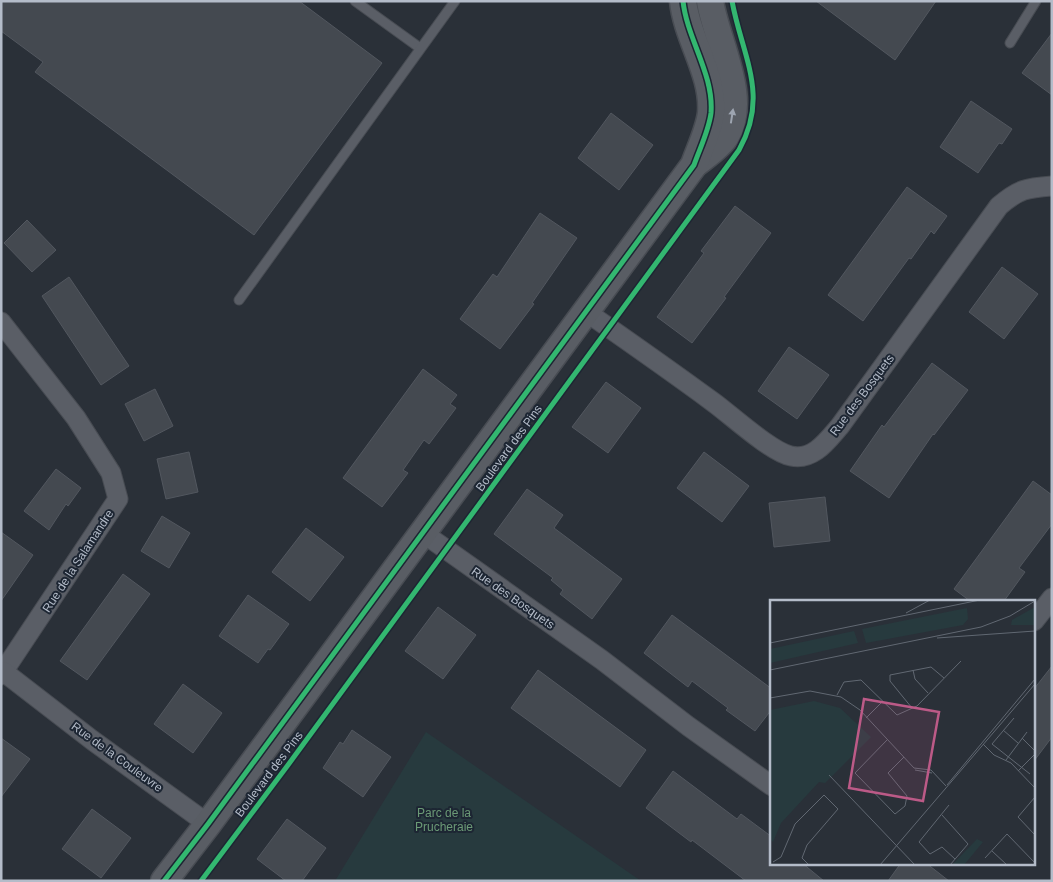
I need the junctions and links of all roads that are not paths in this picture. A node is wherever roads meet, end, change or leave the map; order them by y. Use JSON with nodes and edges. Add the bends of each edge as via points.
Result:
{"nodes":[{"id":1,"x":355,"y":1,"type":"edge"},
{"id":2,"x":454,"y":1,"type":"edge"},
{"id":3,"x":683,"y":1,"type":"edge"},
{"id":4,"x":710,"y":1,"type":"edge"},
{"id":5,"x":1036,"y":1,"type":"edge"},
{"id":6,"x":1010,"y":43,"type":"dead end"},
{"id":7,"x":420,"y":48,"type":"junction"},
{"id":8,"x":694,"y":164,"type":"junction"},
{"id":9,"x":1052,"y":186,"type":"edge"},
{"id":10,"x":239,"y":300,"type":"dead end"},
{"id":11,"x":585,"y":312,"type":"junction"},
{"id":12,"x":1,"y":322,"type":"edge"},
{"id":13,"x":423,"y":533,"type":"junction"},
{"id":14,"x":1052,"y":598,"type":"edge"},
{"id":15,"x":1036,"y":618,"type":"edge"},
{"id":16,"x":2,"y":674,"type":"edge"},
{"id":17,"x":770,"y":785,"type":"edge"},
{"id":18,"x":208,"y":824,"type":"junction"},
{"id":19,"x":164,"y":881,"type":"edge"}],
"edges":[{"from":1,"to":7,"type":"lane"},
{"from":2,"to":7,"type":"lane"},
{"from":3,"to":8,"type":"street","name":"Boulevard des Pins","via":[[709,87],[711,104],[711,115]]},
{"from":8,"to":4,"type":"street","one_way":true,"via":[[725,138],[734,109],[732,84]]},
{"from":5,"to":6,"type":"lane"},
{"from":7,"to":10,"type":"lane"},
{"from":8,"to":11,"type":"street","name":"Boulevard des Pins"},
{"from":9,"to":11,"type":"street","name":"Rue des Bosquets","via":[[1026,188],[999,206],[840,426],[822,448],[807,456],[791,456],[776,450]]},
{"from":11,"to":13,"type":"street","name":"Boulevard des Pins"},
{"from":12,"to":16,"type":"street","name":"Rue de la Salamandre","via":[[76,418],[111,473],[118,500]]},
{"from":13,"to":17,"type":"street","name":"Rue des Bosquets"},
{"from":13,"to":18,"type":"street","name":"Boulevard des Pins"},
{"from":14,"to":15,"type":"street"},
{"from":16,"to":18,"type":"street","name":"Rue de la Couleuvre"},
{"from":18,"to":19,"type":"street","name":"Boulevard des Pins"}]}
